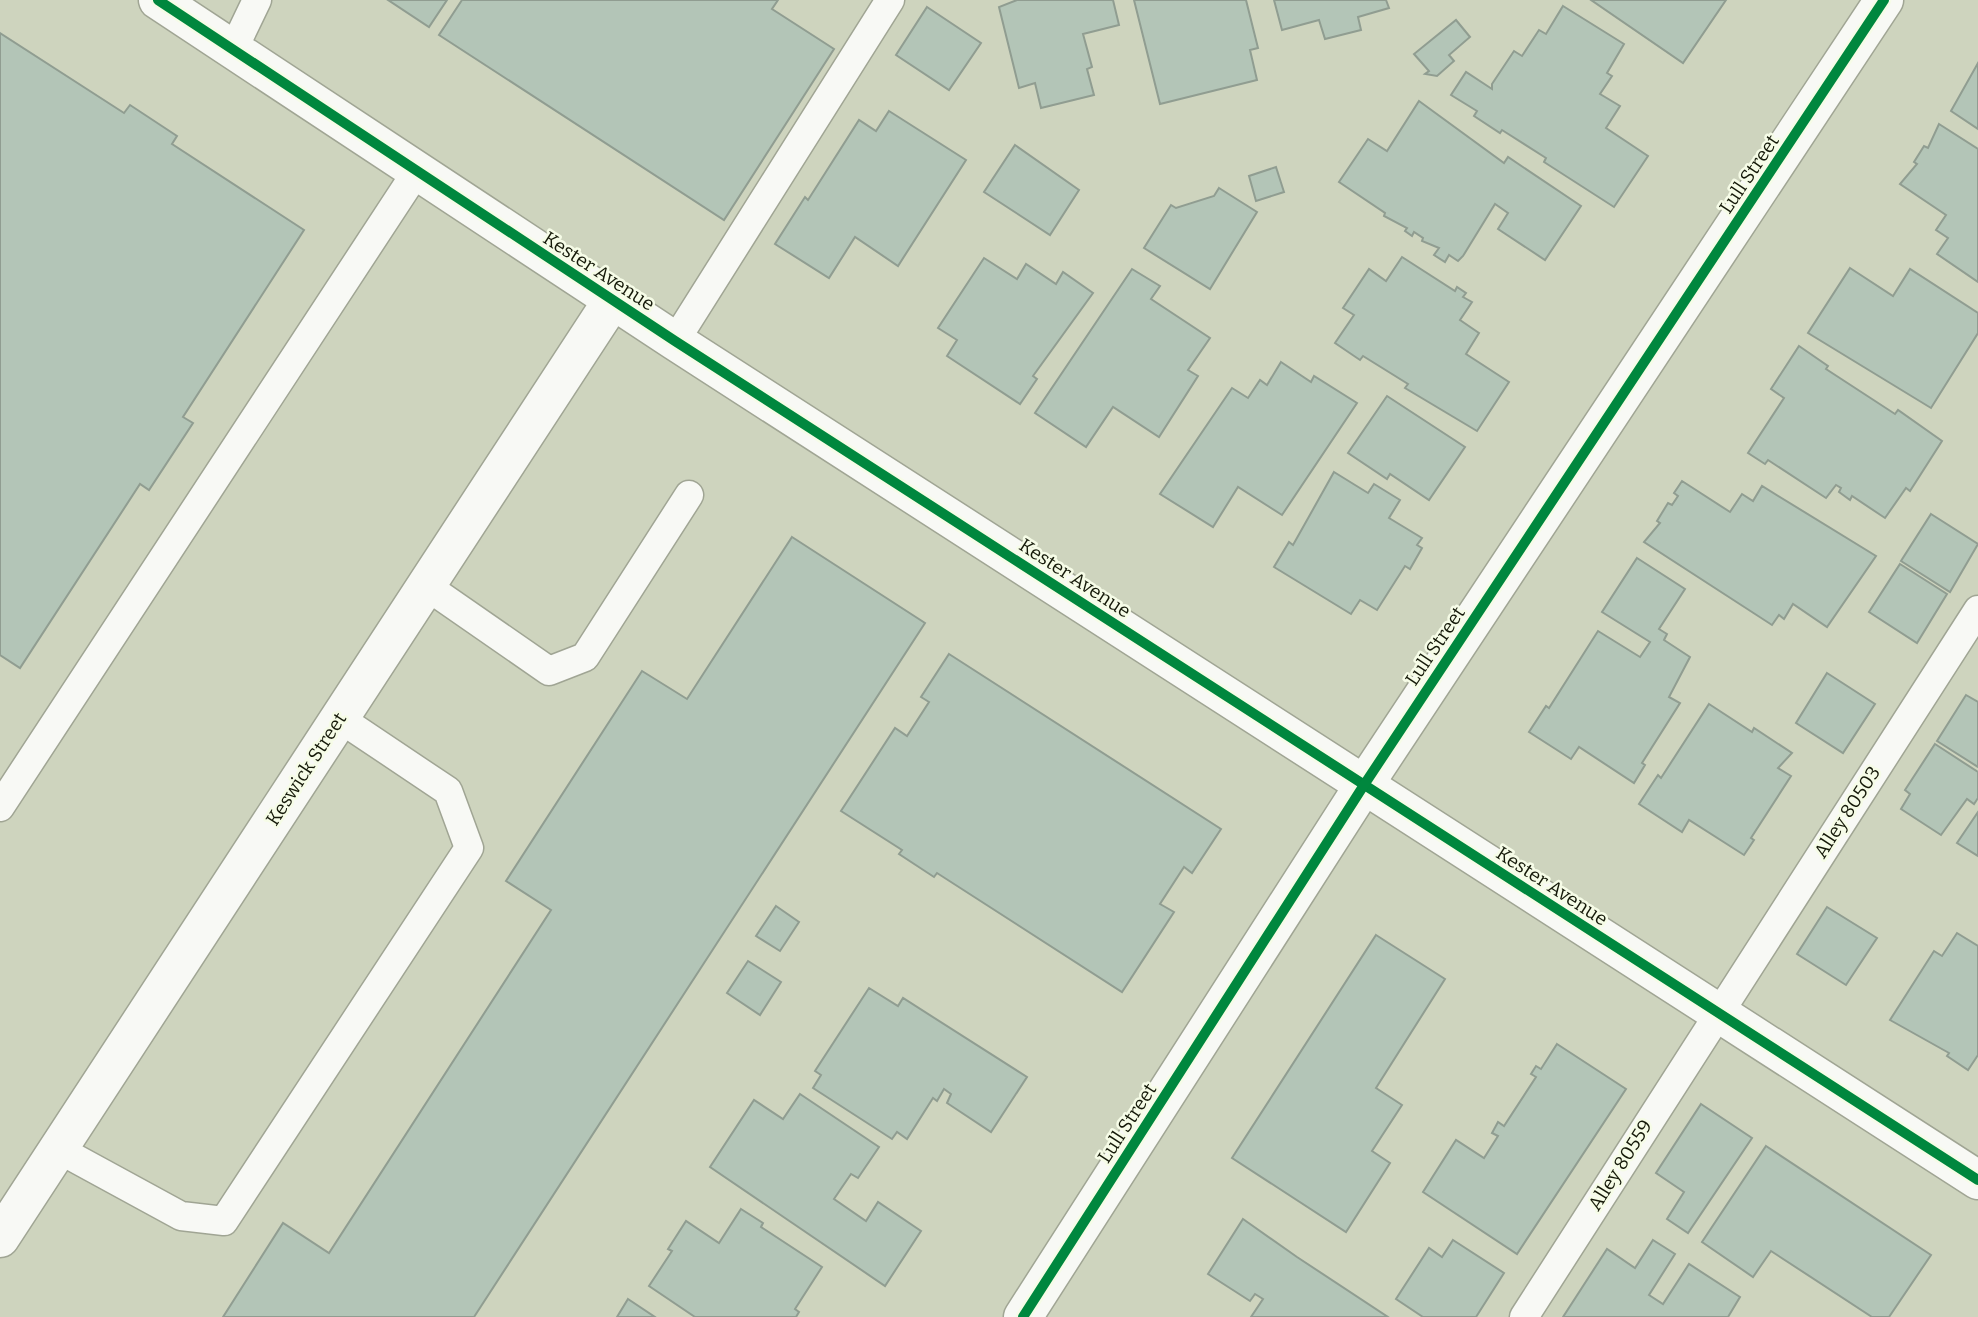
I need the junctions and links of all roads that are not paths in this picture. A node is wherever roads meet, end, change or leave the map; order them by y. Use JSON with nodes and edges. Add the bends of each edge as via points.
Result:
{"nodes":[{"id":1,"x":158,"y":0,"type":"edge"},
{"id":2,"x":257,"y":0,"type":"edge"},
{"id":3,"x":890,"y":0,"type":"edge"},
{"id":4,"x":1884,"y":0,"type":"edge"},
{"id":5,"x":233,"y":50,"type":"junction"},
{"id":6,"x":416,"y":171,"type":"junction"},
{"id":7,"x":612,"y":301,"type":"junction"},
{"id":8,"x":675,"y":341,"type":"junction"},
{"id":9,"x":689,"y":495,"type":"dead end"},
{"id":10,"x":425,"y":585,"type":"junction"},
{"id":11,"x":1978,"y":610,"type":"edge"},
{"id":12,"x":339,"y":718,"type":"junction"},
{"id":13,"x":1364,"y":785,"type":"junction"},
{"id":14,"x":0,"y":807,"type":"edge"},
{"id":15,"x":1716,"y":1014,"type":"junction"},
{"id":16,"x":58,"y":1149,"type":"junction"},
{"id":17,"x":1978,"y":1180,"type":"edge"},
{"id":18,"x":0,"y":1238,"type":"edge"},
{"id":19,"x":1023,"y":1317,"type":"edge"},
{"id":20,"x":1524,"y":1317,"type":"edge"}],
"edges":[{"from":1,"to":5,"type":"street","name":"Kester Avenue"},
{"from":2,"to":5,"type":"lane"},
{"from":3,"to":8,"type":"lane"},
{"from":4,"to":13,"type":"street","name":"Lull Street"},
{"from":5,"to":6,"type":"street","name":"Kester Avenue"},
{"from":6,"to":7,"type":"street","name":"Kester Avenue"},
{"from":6,"to":14,"type":"lane"},
{"from":7,"to":8,"type":"street","name":"Kester Avenue"},
{"from":7,"to":10,"type":"street","name":"Keswick Street"},
{"from":8,"to":13,"type":"street","name":"Kester Avenue"},
{"from":9,"to":10,"type":"lane","via":[[585,657],[549,671]]},
{"from":10,"to":12,"type":"street","name":"Keswick Street"},
{"from":11,"to":15,"type":"lane","name":"Alley 80503"},
{"from":12,"to":16,"type":"street","name":"Keswick Street"},
{"from":12,"to":16,"type":"lane","via":[[448,791],[468,848],[461,860],[224,1221],[181,1216]]},
{"from":13,"to":15,"type":"street","name":"Kester Avenue"},
{"from":13,"to":19,"type":"street","name":"Lull Street"},
{"from":15,"to":17,"type":"street","name":"Kester Avenue"},
{"from":15,"to":20,"type":"lane","name":"Alley 80559"},
{"from":16,"to":18,"type":"street","name":"Keswick Street"}]}
